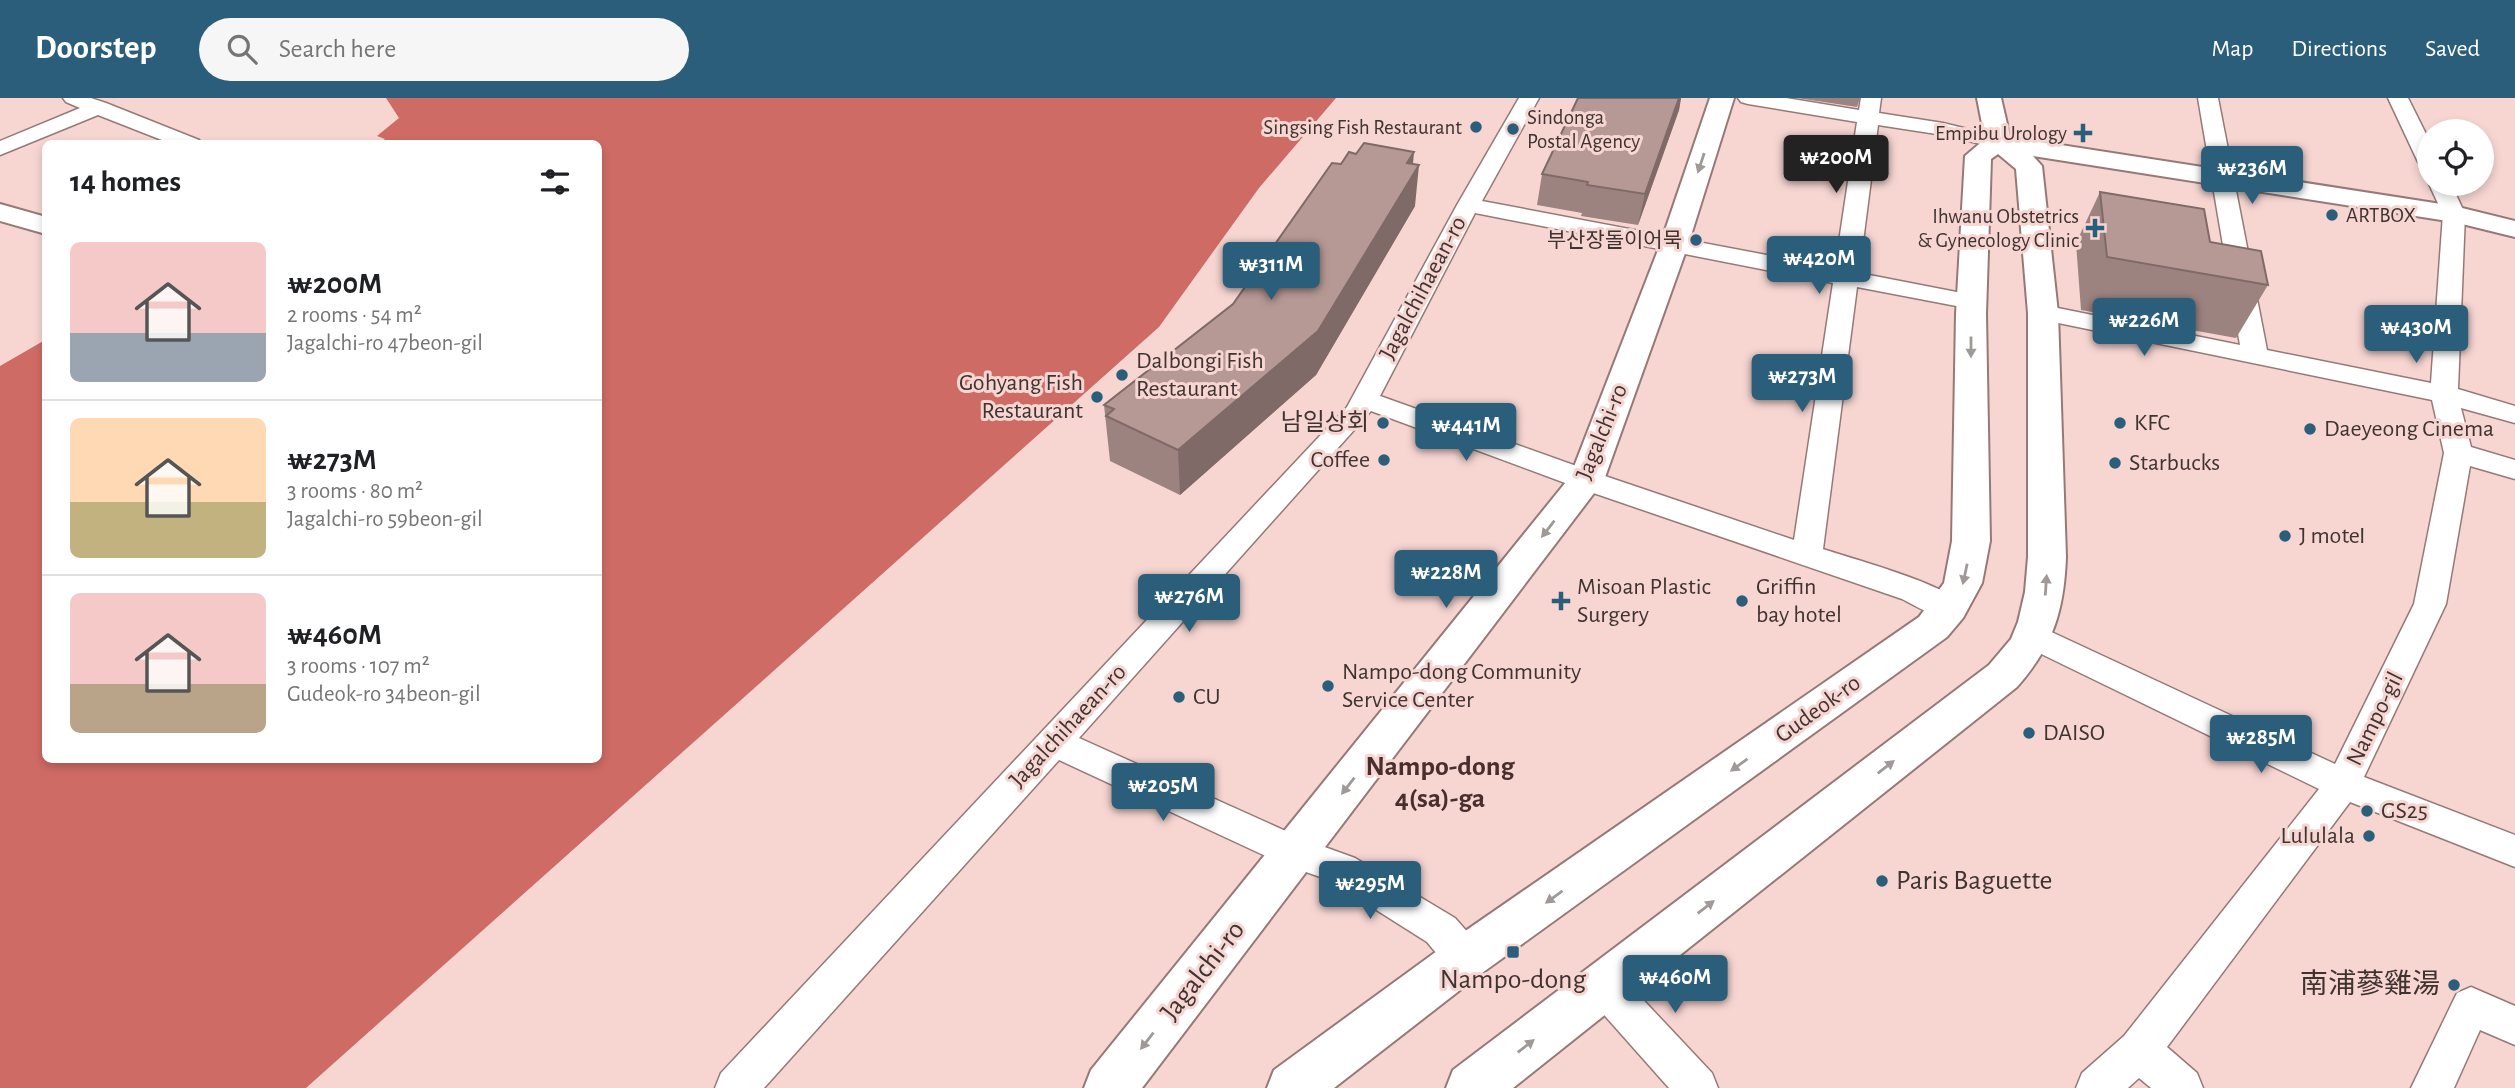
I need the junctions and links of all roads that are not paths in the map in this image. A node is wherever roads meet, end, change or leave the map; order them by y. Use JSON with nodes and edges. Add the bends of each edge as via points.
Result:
{"nodes":[{"id":1,"x":73,"y":98,"type":"edge"},
{"id":2,"x":1529,"y":98,"type":"edge"},
{"id":3,"x":1722,"y":98,"type":"edge"},
{"id":4,"x":1748,"y":98,"type":"edge"},
{"id":5,"x":1989,"y":98,"type":"edge"},
{"id":6,"x":2208,"y":98,"type":"edge"},
{"id":7,"x":2398,"y":98,"type":"edge"},
{"id":8,"x":99,"y":107,"type":"junction"},
{"id":9,"x":1870,"y":108,"type":"edge"},
{"id":10,"x":2417,"y":137,"type":"edge"},
{"id":11,"x":182,"y":140,"type":"edge"},
{"id":12,"x":1998,"y":142,"type":"junction"},
{"id":13,"x":0,"y":149,"type":"edge"},
{"id":14,"x":2224,"y":177,"type":"junction"},
{"id":15,"x":2446,"y":196,"type":"edge"},
{"id":16,"x":1468,"y":205,"type":"junction"},
{"id":17,"x":0,"y":212,"type":"edge"},
{"id":18,"x":2454,"y":214,"type":"junction"},
{"id":19,"x":42,"y":225,"type":"edge"},
{"id":20,"x":2515,"y":229,"type":"edge"},
{"id":21,"x":1674,"y":245,"type":"junction"},
{"id":22,"x":1846,"y":278,"type":"junction"},
{"id":23,"x":1972,"y":302,"type":"junction"},
{"id":24,"x":2043,"y":313,"type":"junction"},
{"id":25,"x":2255,"y":357,"type":"junction"},
{"id":26,"x":2444,"y":394,"type":"junction"},
{"id":27,"x":1363,"y":399,"type":"junction"},
{"id":28,"x":2515,"y":415,"type":"edge"},
{"id":29,"x":2458,"y":453,"type":"junction"},
{"id":30,"x":2515,"y":470,"type":"edge"},
{"id":31,"x":1586,"y":480,"type":"junction"},
{"id":32,"x":1807,"y":556,"type":"junction"},
{"id":33,"x":1950,"y":608,"type":"junction"},
{"id":34,"x":2034,"y":637,"type":"junction"},
{"id":35,"x":1054,"y":742,"type":"junction"},
{"id":36,"x":2343,"y":784,"type":"junction"},
{"id":37,"x":2515,"y":851,"type":"edge"},
{"id":38,"x":1296,"y":853,"type":"junction"},
{"id":39,"x":1465,"y":958,"type":"junction"},
{"id":40,"x":1604,"y":986,"type":"junction"},
{"id":41,"x":2515,"y":1026,"type":"edge"},
{"id":42,"x":2139,"y":1050,"type":"junction"},
{"id":43,"x":736,"y":1088,"type":"edge"},
{"id":44,"x":1110,"y":1088,"type":"edge"},
{"id":45,"x":1293,"y":1088,"type":"edge"},
{"id":46,"x":1472,"y":1088,"type":"edge"},
{"id":47,"x":1698,"y":1088,"type":"edge"},
{"id":48,"x":2098,"y":1088,"type":"edge"},
{"id":49,"x":2182,"y":1088,"type":"edge"},
{"id":50,"x":2432,"y":1088,"type":"edge"}],
"edges":[{"from":1,"to":8,"type":"street"},
{"from":2,"to":16,"type":"street","name":"Jagalchihaean-ro"},
{"from":3,"to":21,"type":"main road","name":"Jagalchi-ro","one_way":true},
{"from":4,"to":9,"type":"street"},
{"from":5,"to":12,"type":"main road"},
{"from":6,"to":14,"type":"street"},
{"from":7,"to":10,"type":"street"},
{"from":8,"to":11,"type":"street"},
{"from":8,"to":13,"type":"street"},
{"from":9,"to":12,"type":"street"},
{"from":9,"to":22,"type":"street"},
{"from":12,"to":14,"type":"main road"},
{"from":12,"to":23,"type":"main road","name":"Gudeok-ro","via":[[1978,156]]},
{"from":12,"to":24,"type":"main road","via":[[2029,166]]},
{"from":14,"to":18,"type":"main road"},
{"from":14,"to":25,"type":"street"},
{"from":15,"to":18,"type":"street"},
{"from":16,"to":21,"type":"street"},
{"from":16,"to":27,"type":"street","name":"Jagalchihaean-ro"},
{"from":17,"to":19,"type":"main road"},
{"from":18,"to":20,"type":"main road"},
{"from":18,"to":26,"type":"street","name":"Nampo-gil"},
{"from":21,"to":22,"type":"street"},
{"from":21,"to":31,"type":"main road","name":"Jagalchi-ro"},
{"from":22,"to":23,"type":"street"},
{"from":22,"to":32,"type":"street"},
{"from":23,"to":33,"type":"main road","name":"Gudeok-ro","one_way":true,"via":[[1970,541],[1964,583]]},
{"from":24,"to":25,"type":"street"},
{"from":34,"to":24,"type":"main road","one_way":true,"via":[[2046,595]]},
{"from":25,"to":26,"type":"street"},
{"from":26,"to":28,"type":"street"},
{"from":26,"to":29,"type":"street","name":"Nampo-gil"},
{"from":27,"to":31,"type":"street"},
{"from":27,"to":35,"type":"street","name":"Jagalchihaean-ro","via":[[1358,411]]},
{"from":29,"to":30,"type":"street"},
{"from":29,"to":36,"type":"street","name":"Nampo-gil","via":[[2430,604]]},
{"from":31,"to":32,"type":"street"},
{"from":31,"to":38,"type":"main road","name":"Jagalchi-ro","one_way":true},
{"from":32,"to":33,"type":"street"},
{"from":33,"to":39,"type":"main road","name":"Gudeok-ro","one_way":true,"via":[[1933,627]]},
{"from":34,"to":36,"type":"street"},
{"from":40,"to":34,"type":"main road","one_way":true,"via":[[2003,676]]},
{"from":35,"to":38,"type":"street"},
{"from":35,"to":43,"type":"street","name":"Jagalchihaean-ro"},
{"from":36,"to":37,"type":"street"},
{"from":36,"to":42,"type":"street","name":"Nampo-gil"},
{"from":38,"to":39,"type":"street","via":[[1342,869],[1441,930]]},
{"from":38,"to":44,"type":"main road","name":"Jagalchi-ro","one_way":true},
{"from":39,"to":45,"type":"main road","name":"Gudeok-ro"},
{"from":46,"to":40,"type":"main road","one_way":true},
{"from":40,"to":47,"type":"street"},
{"from":41,"to":50,"type":"street","via":[[2471,1006]]},
{"from":42,"to":48,"type":"street","name":"Nampo-gil"},
{"from":42,"to":49,"type":"street"}]}
